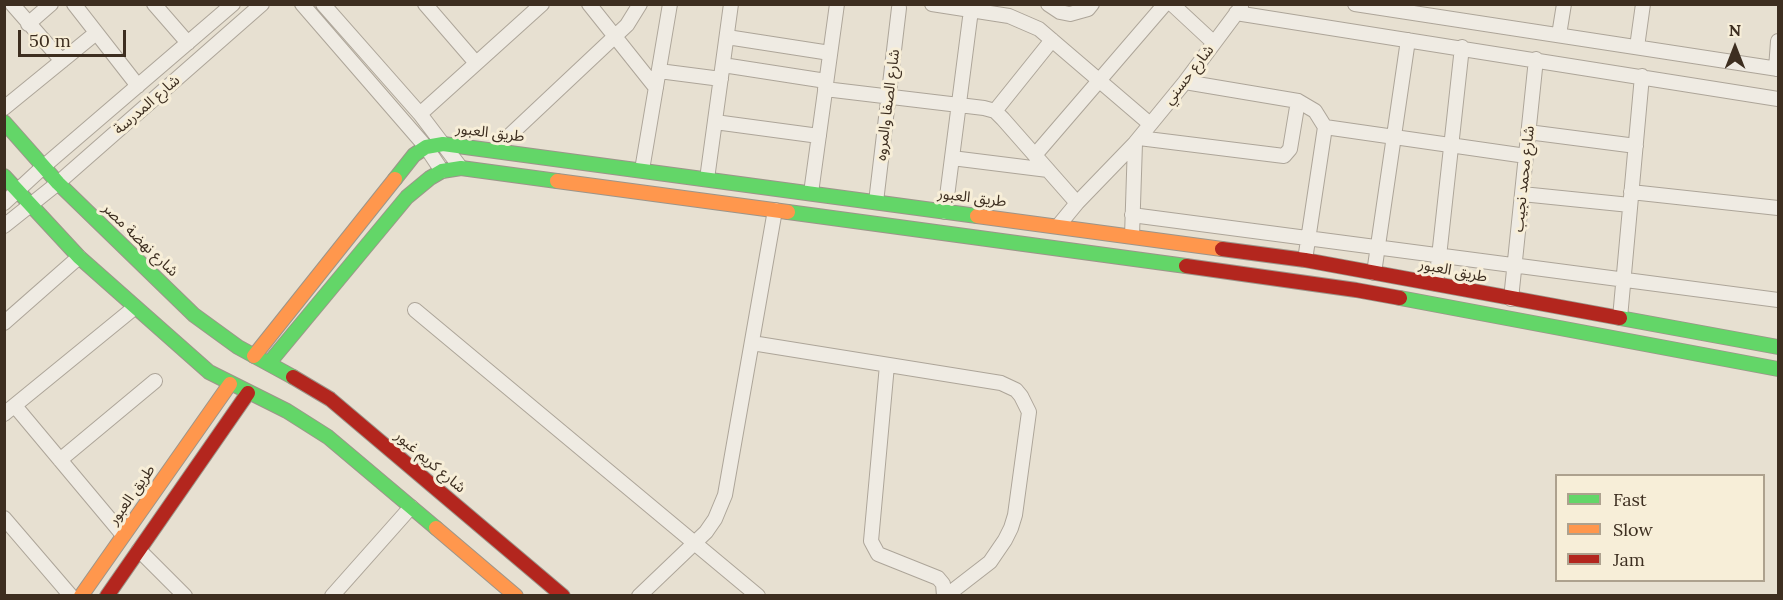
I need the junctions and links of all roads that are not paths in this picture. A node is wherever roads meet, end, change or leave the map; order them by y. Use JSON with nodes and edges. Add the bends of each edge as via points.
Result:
{"nodes":[{"id":1,"x":12,"y":4,"type":"edge"},
{"id":2,"x":51,"y":4,"type":"edge"},
{"id":3,"x":74,"y":4,"type":"edge"},
{"id":4,"x":154,"y":4,"type":"edge"},
{"id":5,"x":233,"y":4,"type":"edge"},
{"id":6,"x":262,"y":4,"type":"edge"},
{"id":7,"x":302,"y":4,"type":"edge"},
{"id":8,"x":323,"y":4,"type":"edge"},
{"id":9,"x":425,"y":4,"type":"edge"},
{"id":10,"x":520,"y":4,"type":"edge"},
{"id":11,"x":542,"y":4,"type":"edge"},
{"id":12,"x":589,"y":4,"type":"edge"},
{"id":13,"x":640,"y":4,"type":"edge"},
{"id":14,"x":670,"y":4,"type":"edge"},
{"id":15,"x":731,"y":4,"type":"edge"},
{"id":16,"x":837,"y":4,"type":"edge"},
{"id":17,"x":932,"y":4,"type":"edge"},
{"id":18,"x":1048,"y":4,"type":"edge"},
{"id":19,"x":1092,"y":4,"type":"edge"},
{"id":20,"x":1165,"y":4,"type":"edge"},
{"id":21,"x":1172,"y":4,"type":"edge"},
{"id":22,"x":1355,"y":4,"type":"edge"},
{"id":23,"x":1564,"y":4,"type":"edge"},
{"id":24,"x":1643,"y":4,"type":"edge"},
{"id":25,"x":900,"y":6,"type":"edge"},
{"id":26,"x":1239,"y":9,"type":"edge"},
{"id":27,"x":971,"y":10,"type":"junction"},
{"id":28,"x":530,"y":16,"type":"junction"},
{"id":29,"x":28,"y":24,"type":"junction"},
{"id":30,"x":96,"y":33,"type":"junction"},
{"id":31,"x":1559,"y":35,"type":"junction"},
{"id":32,"x":615,"y":36,"type":"junction"},
{"id":33,"x":727,"y":37,"type":"junction"},
{"id":34,"x":1052,"y":39,"type":"junction"},
{"id":35,"x":1408,"y":39,"type":"junction"},
{"id":36,"x":1779,"y":41,"type":"edge"},
{"id":37,"x":188,"y":43,"type":"junction"},
{"id":38,"x":1214,"y":43,"type":"junction"},
{"id":39,"x":1462,"y":47,"type":"junction"},
{"id":40,"x":1637,"y":47,"type":"junction"},
{"id":41,"x":830,"y":53,"type":"junction"},
{"id":42,"x":1536,"y":59,"type":"junction"},
{"id":43,"x":62,"y":61,"type":"junction"},
{"id":44,"x":476,"y":63,"type":"junction"},
{"id":45,"x":1777,"y":69,"type":"edge"},
{"id":46,"x":659,"y":71,"type":"junction"},
{"id":47,"x":722,"y":72,"type":"junction"},
{"id":48,"x":1642,"y":76,"type":"junction"},
{"id":49,"x":1099,"y":80,"type":"junction"},
{"id":50,"x":1185,"y":82,"type":"junction"},
{"id":51,"x":826,"y":85,"type":"junction"},
{"id":52,"x":138,"y":86,"type":"junction"},
{"id":53,"x":656,"y":88,"type":"junction"},
{"id":54,"x":888,"y":98,"type":"junction"},
{"id":55,"x":1779,"y":99,"type":"edge"},
{"id":56,"x":1298,"y":101,"type":"junction"},
{"id":57,"x":958,"y":105,"type":"junction"},
{"id":58,"x":4,"y":108,"type":"edge"},
{"id":59,"x":994,"y":111,"type":"junction"},
{"id":60,"x":420,"y":114,"type":"junction"},
{"id":61,"x":4,"y":122,"type":"edge"},
{"id":62,"x":715,"y":122,"type":"junction"},
{"id":63,"x":1150,"y":124,"type":"junction"},
{"id":64,"x":1325,"y":127,"type":"junction"},
{"id":65,"x":1528,"y":132,"type":"junction"},
{"id":66,"x":1394,"y":135,"type":"junction"},
{"id":67,"x":819,"y":136,"type":"junction"},
{"id":68,"x":1137,"y":141,"type":"junction"},
{"id":69,"x":443,"y":144,"type":"junction"},
{"id":70,"x":1451,"y":145,"type":"junction"},
{"id":71,"x":1636,"y":146,"type":"junction"},
{"id":72,"x":426,"y":147,"type":"junction"},
{"id":73,"x":494,"y":150,"type":"junction"},
{"id":74,"x":1035,"y":155,"type":"junction"},
{"id":75,"x":1526,"y":156,"type":"junction"},
{"id":76,"x":952,"y":158,"type":"junction"},
{"id":77,"x":43,"y":167,"type":"junction"},
{"id":78,"x":461,"y":168,"type":"junction"},
{"id":79,"x":642,"y":170,"type":"junction"},
{"id":80,"x":1048,"y":170,"type":"junction"},
{"id":81,"x":442,"y":171,"type":"junction"},
{"id":82,"x":4,"y":176,"type":"edge"},
{"id":83,"x":707,"y":179,"type":"junction"},
{"id":84,"x":58,"y":183,"type":"junction"},
{"id":85,"x":18,"y":191,"type":"junction"},
{"id":86,"x":811,"y":193,"type":"junction"},
{"id":87,"x":1522,"y":194,"type":"junction"},
{"id":88,"x":1631,"y":199,"type":"junction"},
{"id":89,"x":4,"y":202,"type":"edge"},
{"id":90,"x":876,"y":202,"type":"junction"},
{"id":91,"x":1077,"y":203,"type":"junction"},
{"id":92,"x":30,"y":204,"type":"junction"},
{"id":93,"x":1779,"y":208,"type":"edge"},
{"id":94,"x":775,"y":210,"type":"junction"},
{"id":95,"x":945,"y":212,"type":"junction"},
{"id":96,"x":1132,"y":215,"type":"junction"},
{"id":97,"x":4,"y":226,"type":"edge"},
{"id":98,"x":1058,"y":226,"type":"junction"},
{"id":99,"x":1132,"y":236,"type":"junction"},
{"id":100,"x":1308,"y":237,"type":"junction"},
{"id":101,"x":1378,"y":246,"type":"junction"},
{"id":102,"x":1054,"y":248,"type":"junction"},
{"id":103,"x":1439,"y":254,"type":"junction"},
{"id":104,"x":79,"y":257,"type":"junction"},
{"id":105,"x":1129,"y":258,"type":"junction"},
{"id":106,"x":1305,"y":260,"type":"junction"},
{"id":107,"x":1515,"y":264,"type":"junction"},
{"id":108,"x":1374,"y":273,"type":"junction"},
{"id":109,"x":1624,"y":279,"type":"junction"},
{"id":110,"x":1436,"y":284,"type":"junction"},
{"id":111,"x":1511,"y":299,"type":"junction"},
{"id":112,"x":1779,"y":300,"type":"edge"},
{"id":113,"x":134,"y":308,"type":"junction"},
{"id":114,"x":415,"y":310,"type":"dead end"},
{"id":115,"x":1620,"y":318,"type":"junction"},
{"id":116,"x":4,"y":323,"type":"edge"},
{"id":117,"x":752,"y":343,"type":"junction"},
{"id":118,"x":1779,"y":347,"type":"edge"},
{"id":119,"x":254,"y":356,"type":"junction"},
{"id":120,"x":269,"y":363,"type":"junction"},
{"id":121,"x":887,"y":364,"type":"junction"},
{"id":122,"x":1779,"y":369,"type":"edge"},
{"id":123,"x":155,"y":381,"type":"dead end"},
{"id":124,"x":230,"y":384,"type":"junction"},
{"id":125,"x":249,"y":393,"type":"junction"},
{"id":126,"x":10,"y":410,"type":"edge"},
{"id":127,"x":60,"y":460,"type":"junction"},
{"id":128,"x":411,"y":507,"type":"junction"},
{"id":129,"x":4,"y":518,"type":"edge"},
{"id":130,"x":9,"y":533,"type":"edge"},
{"id":131,"x":123,"y":536,"type":"junction"},
{"id":132,"x":696,"y":543,"type":"junction"},
{"id":133,"x":139,"y":550,"type":"junction"},
{"id":134,"x":70,"y":596,"type":"edge"},
{"id":135,"x":81,"y":596,"type":"edge"},
{"id":136,"x":107,"y":596,"type":"edge"},
{"id":137,"x":185,"y":596,"type":"edge"},
{"id":138,"x":332,"y":596,"type":"edge"},
{"id":139,"x":516,"y":596,"type":"edge"},
{"id":140,"x":562,"y":596,"type":"edge"},
{"id":141,"x":639,"y":596,"type":"edge"},
{"id":142,"x":758,"y":596,"type":"edge"},
{"id":143,"x":945,"y":596,"type":"edge"}],
"edges":[{"from":1,"to":29,"type":"street"},
{"from":2,"to":29,"type":"street"},
{"from":3,"to":30,"type":"street"},
{"from":4,"to":37,"type":"street"},
{"from":5,"to":37,"type":"street","name":"شارع المدرسة"},
{"from":6,"to":84,"type":"street","name":"شارع المدرسة"},
{"from":7,"to":72,"type":"street"},
{"from":8,"to":60,"type":"street"},
{"from":9,"to":44,"type":"street"},
{"from":10,"to":28,"type":"street"},
{"from":11,"to":28,"type":"street"},
{"from":12,"to":32,"type":"street"},
{"from":13,"to":32,"type":"street"},
{"from":14,"to":46,"type":"street"},
{"from":15,"to":33,"type":"street"},
{"from":16,"to":41,"type":"street"},
{"from":17,"to":27,"type":"street"},
{"from":18,"to":19,"type":"street","via":[[1070,14]]},
{"from":20,"to":49,"type":"street"},
{"from":21,"to":38,"type":"street"},
{"from":22,"to":31,"type":"street"},
{"from":23,"to":31,"type":"street"},
{"from":24,"to":40,"type":"street"},
{"from":25,"to":54,"type":"street","name":"شارع الصفا والمروه"},
{"from":26,"to":35,"type":"street"},
{"from":26,"to":38,"type":"street","name":"شارع حسني"},
{"from":27,"to":34,"type":"street","via":[[1017,19]]},
{"from":27,"to":57,"type":"street"},
{"from":28,"to":44,"type":"street"},
{"from":29,"to":43,"type":"street"},
{"from":30,"to":43,"type":"street"},
{"from":30,"to":52,"type":"street"},
{"from":31,"to":40,"type":"street"},
{"from":32,"to":53,"type":"street"},
{"from":32,"to":73,"type":"street"},
{"from":33,"to":41,"type":"street"},
{"from":33,"to":47,"type":"street"},
{"from":34,"to":49,"type":"street"},
{"from":34,"to":59,"type":"street"},
{"from":35,"to":39,"type":"street"},
{"from":35,"to":66,"type":"street"},
{"from":36,"to":45,"type":"street"},
{"from":37,"to":52,"type":"street","name":"شارع المدرسة"},
{"from":38,"to":50,"type":"street","name":"شارع حسني"},
{"from":39,"to":42,"type":"street"},
{"from":39,"to":70,"type":"street"},
{"from":40,"to":45,"type":"street"},
{"from":41,"to":51,"type":"street"},
{"from":42,"to":48,"type":"street"},
{"from":42,"to":65,"type":"street","name":"شارع محمد نجيب"},
{"from":43,"to":58,"type":"street"},
{"from":44,"to":60,"type":"street"},
{"from":46,"to":47,"type":"street"},
{"from":46,"to":53,"type":"street"},
{"from":47,"to":51,"type":"street"},
{"from":47,"to":62,"type":"street"},
{"from":48,"to":55,"type":"street"},
{"from":48,"to":71,"type":"street"},
{"from":49,"to":63,"type":"street"},
{"from":49,"to":74,"type":"street"},
{"from":50,"to":56,"type":"street"},
{"from":50,"to":63,"type":"street","name":"شارع حسني"},
{"from":51,"to":54,"type":"street"},
{"from":51,"to":67,"type":"street"},
{"from":52,"to":77,"type":"street","name":"شارع المدرسة"},
{"from":53,"to":79,"type":"street"},
{"from":54,"to":57,"type":"street"},
{"from":54,"to":90,"type":"street","name":"شارع الصفا والمروه"},
{"from":56,"to":64,"type":"street","via":[[1315,111]]},
{"from":56,"to":68,"type":"street","via":[[1290,149],[1284,156]]},
{"from":57,"to":59,"type":"street"},
{"from":57,"to":76,"type":"street"},
{"from":59,"to":74,"type":"street"},
{"from":60,"to":69,"type":"street"},
{"from":61,"to":77,"type":"street","name":"شارع نهضة مصر"},
{"from":62,"to":67,"type":"street"},
{"from":62,"to":83,"type":"street"},
{"from":63,"to":68,"type":"street","name":"شارع حسني"},
{"from":64,"to":66,"type":"street"},
{"from":64,"to":100,"type":"street"},
{"from":65,"to":71,"type":"street"},
{"from":65,"to":75,"type":"street","name":"شارع محمد نجيب"},
{"from":66,"to":70,"type":"street"},
{"from":66,"to":101,"type":"street"},
{"from":67,"to":86,"type":"street"},
{"from":68,"to":91,"type":"street","name":"شارع حسني"},
{"from":68,"to":96,"type":"street"},
{"from":69,"to":72,"type":"street","name":"طريق العبور"},
{"from":69,"to":73,"type":"street","name":"طريق العبور"},
{"from":69,"to":78,"type":"street"},
{"from":70,"to":75,"type":"street"},
{"from":70,"to":103,"type":"street"},
{"from":71,"to":88,"type":"street"},
{"from":72,"to":81,"type":"street"},
{"from":72,"to":119,"type":"street","via":[[414,155]]},
{"from":73,"to":79,"type":"street","name":"طريق العبور"},
{"from":74,"to":80,"type":"street"},
{"from":75,"to":87,"type":"street","name":"شارع محمد نجيب"},
{"from":76,"to":80,"type":"street"},
{"from":76,"to":95,"type":"street"},
{"from":77,"to":84,"type":"street","name":"شارع نهضة مصر"},
{"from":77,"to":85,"type":"street","name":"شارع المدرسة"},
{"from":78,"to":81,"type":"street"},
{"from":78,"to":94,"type":"street"},
{"from":79,"to":83,"type":"street","name":"طريق العبور"},
{"from":80,"to":91,"type":"street"},
{"from":81,"to":120,"type":"street","via":[[407,197]]},
{"from":82,"to":85,"type":"street"},
{"from":83,"to":86,"type":"street","name":"طريق العبور"},
{"from":84,"to":92,"type":"street","name":"شارع المدرسة"},
{"from":84,"to":119,"type":"street","name":"شارع نهضة مصر","via":[[194,315]]},
{"from":85,"to":89,"type":"street","name":"شارع المدرسة"},
{"from":85,"to":92,"type":"street"},
{"from":86,"to":90,"type":"street","name":"طريق العبور"},
{"from":87,"to":88,"type":"street"},
{"from":87,"to":107,"type":"street","name":"شارع محمد نجيب"},
{"from":88,"to":93,"type":"street"},
{"from":88,"to":109,"type":"street"},
{"from":90,"to":95,"type":"street","name":"طريق العبور"},
{"from":91,"to":98,"type":"street","name":"شارع حسني"},
{"from":92,"to":97,"type":"street","name":"شارع المدرسة"},
{"from":92,"to":104,"type":"street"},
{"from":94,"to":102,"type":"street"},
{"from":94,"to":117,"type":"street"},
{"from":95,"to":98,"type":"street","name":"طريق العبور"},
{"from":96,"to":99,"type":"street"},
{"from":96,"to":100,"type":"street"},
{"from":98,"to":99,"type":"street","name":"طريق العبور"},
{"from":98,"to":102,"type":"street"},
{"from":99,"to":105,"type":"street"},
{"from":99,"to":106,"type":"street","name":"طريق العبور"},
{"from":100,"to":101,"type":"street"},
{"from":100,"to":106,"type":"street"},
{"from":101,"to":103,"type":"street"},
{"from":101,"to":108,"type":"street"},
{"from":102,"to":105,"type":"street"},
{"from":103,"to":107,"type":"street"},
{"from":103,"to":110,"type":"street"},
{"from":104,"to":113,"type":"street"},
{"from":104,"to":116,"type":"street"},
{"from":105,"to":122,"type":"street","via":[[1356,290]]},
{"from":106,"to":108,"type":"street","name":"طريق العبور"},
{"from":107,"to":109,"type":"street"},
{"from":107,"to":111,"type":"street","name":"شارع محمد نجيب"},
{"from":108,"to":110,"type":"street","name":"طريق العبور"},
{"from":109,"to":112,"type":"street"},
{"from":109,"to":115,"type":"street"},
{"from":110,"to":111,"type":"street","name":"طريق العبور"},
{"from":111,"to":115,"type":"street","name":"طريق العبور"},
{"from":113,"to":124,"type":"street","via":[[209,372]]},
{"from":113,"to":126,"type":"street"},
{"from":114,"to":132,"type":"street"},
{"from":115,"to":118,"type":"street","name":"طريق العبور"},
{"from":117,"to":121,"type":"street"},
{"from":117,"to":132,"type":"street","via":[[725,495],[715,519]]},
{"from":119,"to":120,"type":"street","name":"شارع نهضة مصر"},
{"from":120,"to":140,"type":"street","name":"شارع كريم غبور","via":[[338,405]]},
{"from":121,"to":143,"type":"street","via":[[871,541],[878,554],[938,578]]},
{"from":121,"to":143,"type":"street","via":[[1001,383],[1021,396],[1029,412],[1014,515],[1005,540],[990,562]]},
{"from":123,"to":127,"type":"street"},
{"from":124,"to":125,"type":"street"},
{"from":124,"to":131,"type":"street","name":"طريق العبور"},
{"from":125,"to":128,"type":"street","via":[[328,437]]},
{"from":125,"to":133,"type":"street"},
{"from":126,"to":127,"type":"street"},
{"from":127,"to":131,"type":"street"},
{"from":128,"to":138,"type":"street"},
{"from":128,"to":139,"type":"street"},
{"from":129,"to":130,"type":"street"},
{"from":130,"to":134,"type":"street"},
{"from":131,"to":135,"type":"street","name":"طريق العبور"},
{"from":132,"to":141,"type":"street"},
{"from":132,"to":142,"type":"street"},
{"from":133,"to":136,"type":"street"},
{"from":133,"to":137,"type":"street"}]}
